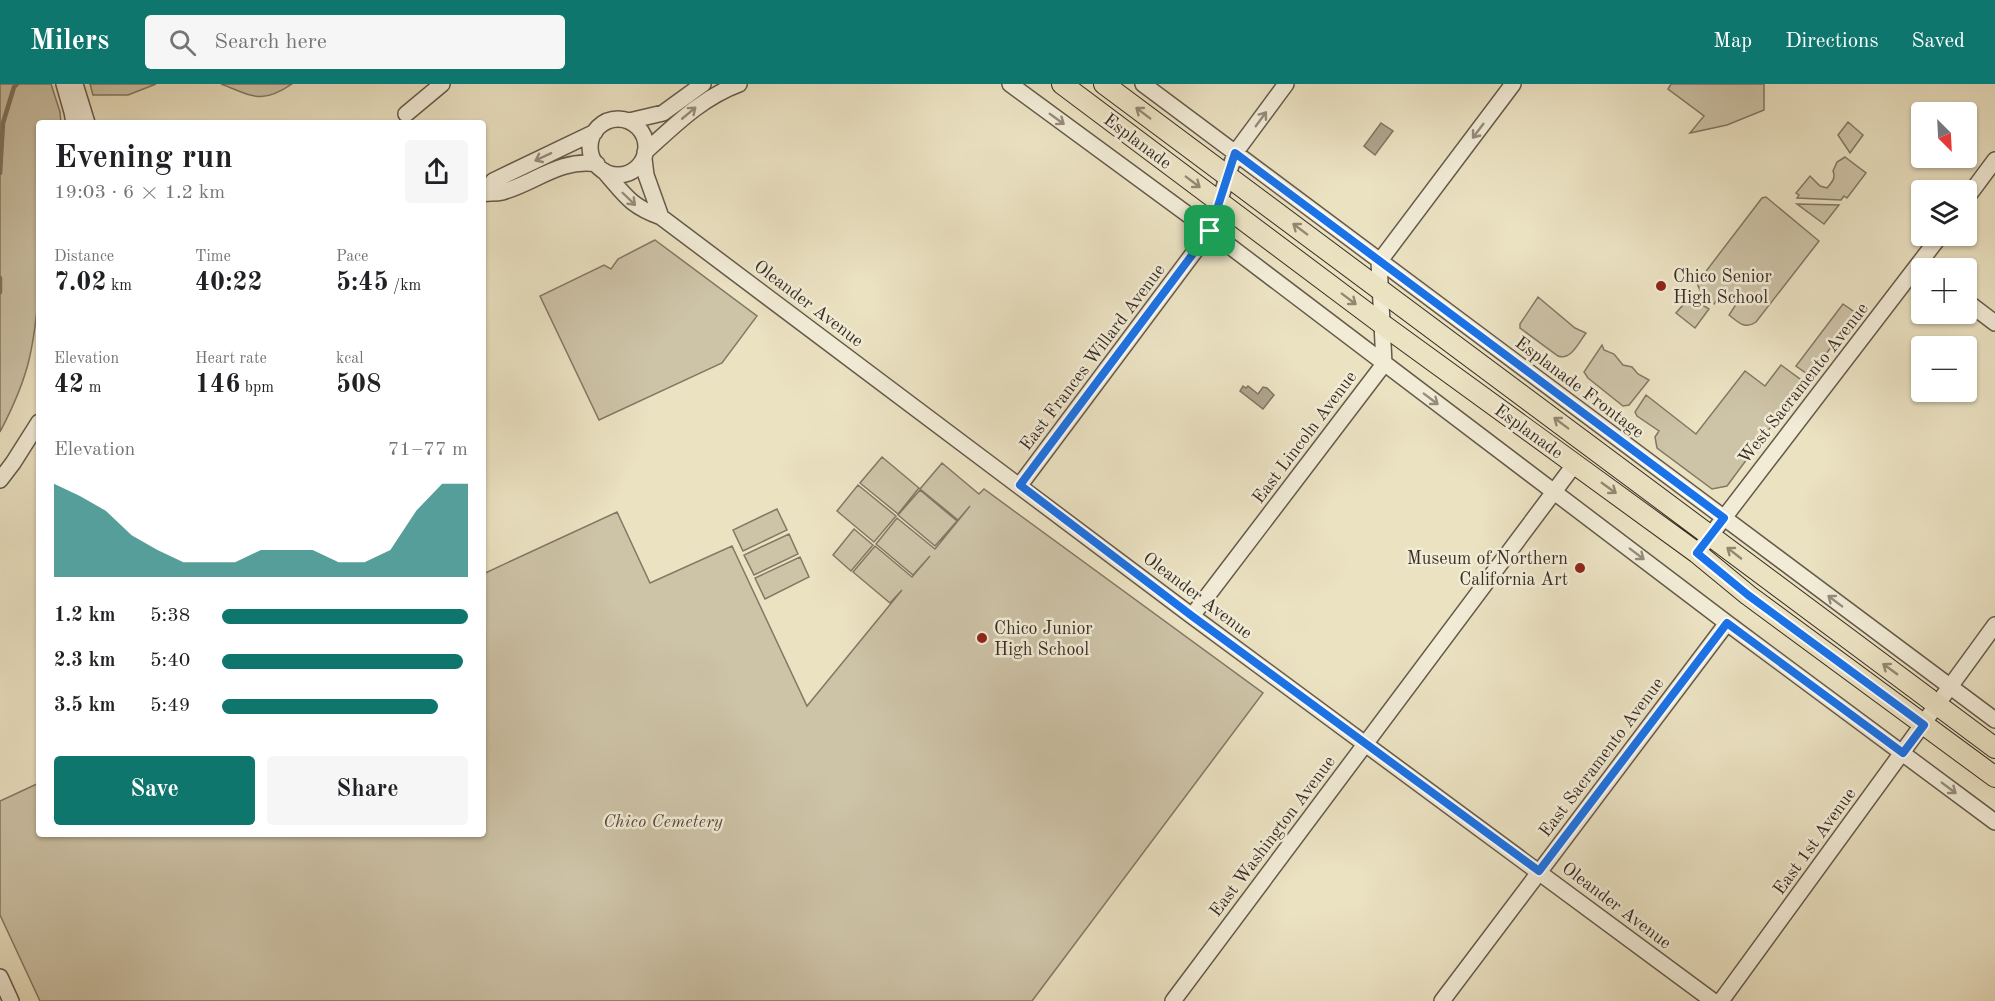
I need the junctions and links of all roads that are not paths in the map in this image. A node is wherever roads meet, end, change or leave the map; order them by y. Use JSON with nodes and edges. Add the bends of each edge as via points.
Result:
{"nodes":[{"id":1,"x":442,"y":84,"type":"edge"},
{"id":2,"x":739,"y":84,"type":"edge"},
{"id":3,"x":1010,"y":84,"type":"edge"},
{"id":4,"x":1062,"y":84,"type":"edge"},
{"id":5,"x":1104,"y":84,"type":"edge"},
{"id":6,"x":1143,"y":84,"type":"edge"},
{"id":7,"x":1286,"y":84,"type":"edge"},
{"id":8,"x":1513,"y":84,"type":"edge"},
{"id":9,"x":697,"y":86,"type":"edge"},
{"id":10,"x":71,"y":89,"type":"edge"},
{"id":11,"x":406,"y":114,"type":"dead end"},
{"id":12,"x":74,"y":120,"type":"edge"},
{"id":13,"x":86,"y":120,"type":"edge"},
{"id":14,"x":629,"y":121,"type":"junction"},
{"id":15,"x":595,"y":132,"type":"junction"},
{"id":16,"x":1235,"y":153,"type":"junction"},
{"id":17,"x":645,"y":156,"type":"junction"},
{"id":18,"x":1995,"y":160,"type":"edge"},
{"id":19,"x":601,"y":168,"type":"junction"},
{"id":20,"x":1228,"y":176,"type":"junction"},
{"id":21,"x":1977,"y":184,"type":"edge"},
{"id":22,"x":486,"y":192,"type":"edge"},
{"id":23,"x":486,"y":193,"type":"edge"},
{"id":24,"x":1220,"y":202,"type":"junction"},
{"id":25,"x":661,"y":216,"type":"junction"},
{"id":26,"x":1210,"y":231,"type":"junction"},
{"id":27,"x":1379,"y":262,"type":"junction"},
{"id":28,"x":1911,"y":280,"type":"edge"},
{"id":29,"x":1381,"y":289,"type":"junction"},
{"id":30,"x":1977,"y":309,"type":"edge"},
{"id":31,"x":1995,"y":323,"type":"edge"},
{"id":32,"x":1382,"y":324,"type":"junction"},
{"id":33,"x":1384,"y":364,"type":"junction"},
{"id":34,"x":36,"y":427,"type":"edge"},
{"id":35,"x":1574,"y":465,"type":"junction"},
{"id":36,"x":0,"y":480,"type":"edge"},
{"id":37,"x":1020,"y":485,"type":"junction"},
{"id":38,"x":1554,"y":491,"type":"junction"},
{"id":39,"x":1724,"y":518,"type":"junction"},
{"id":40,"x":1711,"y":535,"type":"junction"},
{"id":41,"x":1697,"y":553,"type":"junction"},
{"id":42,"x":1192,"y":616,"type":"junction"},
{"id":43,"x":1727,"y":623,"type":"junction"},
{"id":44,"x":1995,"y":625,"type":"edge"},
{"id":45,"x":1950,"y":686,"type":"junction"},
{"id":46,"x":1938,"y":704,"type":"junction"},
{"id":47,"x":1995,"y":720,"type":"edge"},
{"id":48,"x":1924,"y":725,"type":"junction"},
{"id":49,"x":1365,"y":744,"type":"junction"},
{"id":50,"x":1995,"y":748,"type":"edge"},
{"id":51,"x":1903,"y":753,"type":"junction"},
{"id":52,"x":1995,"y":777,"type":"edge"},
{"id":53,"x":1995,"y":822,"type":"edge"},
{"id":54,"x":1539,"y":871,"type":"junction"},
{"id":55,"x":0,"y":977,"type":"edge"},
{"id":56,"x":11,"y":1001,"type":"edge"},
{"id":57,"x":1173,"y":1001,"type":"edge"},
{"id":58,"x":1442,"y":1001,"type":"edge"},
{"id":59,"x":1713,"y":1001,"type":"edge"},
{"id":60,"x":1721,"y":1001,"type":"edge"}],
"edges":[{"from":1,"to":11,"type":"street"},
{"from":17,"to":2,"type":"street","one_way":true,"via":[[693,109]]},
{"from":3,"to":26,"type":"street","one_way":true},
{"from":4,"to":24,"type":"main road","name":"Esplanade","one_way":true},
{"from":20,"to":5,"type":"main road","name":"Esplanade","one_way":true},
{"from":6,"to":16,"type":"street","name":"Esplanade Frontage"},
{"from":16,"to":7,"type":"street","name":"East Frances Willard Avenue","one_way":true},
{"from":8,"to":27,"type":"street","one_way":true},
{"from":9,"to":14,"type":"street","via":[[663,113]]},
{"from":10,"to":12,"type":"street"},
{"from":10,"to":13,"type":"street"},
{"from":14,"to":15,"type":"street","via":[[613,120]]},
{"from":14,"to":17,"type":"street","via":[[644,137]]},
{"from":15,"to":19,"type":"street","via":[[591,153]]},
{"from":15,"to":22,"type":"street","one_way":true,"via":[[493,181]]},
{"from":16,"to":20,"type":"street","name":"East Frances Willard Avenue"},
{"from":16,"to":27,"type":"street","name":"Esplanade Frontage"},
{"from":17,"to":19,"type":"street","via":[[633,171],[624,174]]},
{"from":17,"to":25,"type":"street","via":[[646,175]]},
{"from":18,"to":21,"type":"street"},
{"from":19,"to":23,"type":"street","via":[[585,162],[568,164],[499,193]]},
{"from":19,"to":25,"type":"street","name":"Oleander Avenue","one_way":true,"via":[[630,201]]},
{"from":20,"to":24,"type":"street","name":"East Frances Willard Avenue"},
{"from":29,"to":20,"type":"main road","name":"Esplanade","one_way":true},
{"from":24,"to":26,"type":"street","name":"East Frances Willard Avenue"},
{"from":24,"to":32,"type":"main road","name":"Esplanade","one_way":true},
{"from":25,"to":37,"type":"street","name":"Oleander Avenue"},
{"from":26,"to":33,"type":"street"},
{"from":26,"to":37,"type":"street","name":"East Frances Willard Avenue"},
{"from":27,"to":29,"type":"street"},
{"from":27,"to":39,"type":"street","name":"Esplanade Frontage"},
{"from":28,"to":39,"type":"street","name":"West Sacramento Avenue"},
{"from":29,"to":32,"type":"street"},
{"from":40,"to":29,"type":"main road","name":"Esplanade","one_way":true},
{"from":30,"to":31,"type":"street"},
{"from":32,"to":33,"type":"street"},
{"from":32,"to":35,"type":"main road","name":"Esplanade"},
{"from":33,"to":38,"type":"street","one_way":true},
{"from":33,"to":42,"type":"street","name":"East Lincoln Avenue"},
{"from":34,"to":36,"type":"street"},
{"from":35,"to":38,"type":"street","name":"East Washington Avenue"},
{"from":35,"to":41,"type":"main road","name":"Esplanade","one_way":true},
{"from":37,"to":42,"type":"street","name":"Oleander Avenue"},
{"from":38,"to":43,"type":"street","one_way":true},
{"from":38,"to":49,"type":"street","name":"East Washington Avenue"},
{"from":39,"to":40,"type":"street","name":"West Sacramento Avenue"},
{"from":45,"to":39,"type":"street","name":"Esplanade Frontage","one_way":true},
{"from":40,"to":41,"type":"street","name":"West Sacramento Avenue"},
{"from":46,"to":40,"type":"main road","name":"Esplanade","one_way":true},
{"from":41,"to":48,"type":"main road","name":"Esplanade"},
{"from":42,"to":49,"type":"street","name":"Oleander Avenue"},
{"from":43,"to":51,"type":"street"},
{"from":43,"to":54,"type":"street","name":"East Sacramento Avenue"},
{"from":44,"to":45,"type":"street","name":"East 1st Avenue"},
{"from":45,"to":46,"type":"street","name":"East 1st Avenue"},
{"from":45,"to":47,"type":"street","name":"Esplanade Frontage"},
{"from":46,"to":48,"type":"street","name":"East 1st Avenue"},
{"from":46,"to":50,"type":"main road","name":"Esplanade"},
{"from":48,"to":51,"type":"street","name":"East 1st Avenue"},
{"from":48,"to":52,"type":"main road","name":"Esplanade"},
{"from":49,"to":54,"type":"street","name":"Oleander Avenue"},
{"from":49,"to":57,"type":"street","name":"East Washington Avenue"},
{"from":51,"to":53,"type":"street","one_way":true},
{"from":51,"to":60,"type":"street","name":"East 1st Avenue"},
{"from":54,"to":58,"type":"street","name":"East Sacramento Avenue"},
{"from":54,"to":59,"type":"street","name":"Oleander Avenue"},
{"from":55,"to":56,"type":"street"}]}
